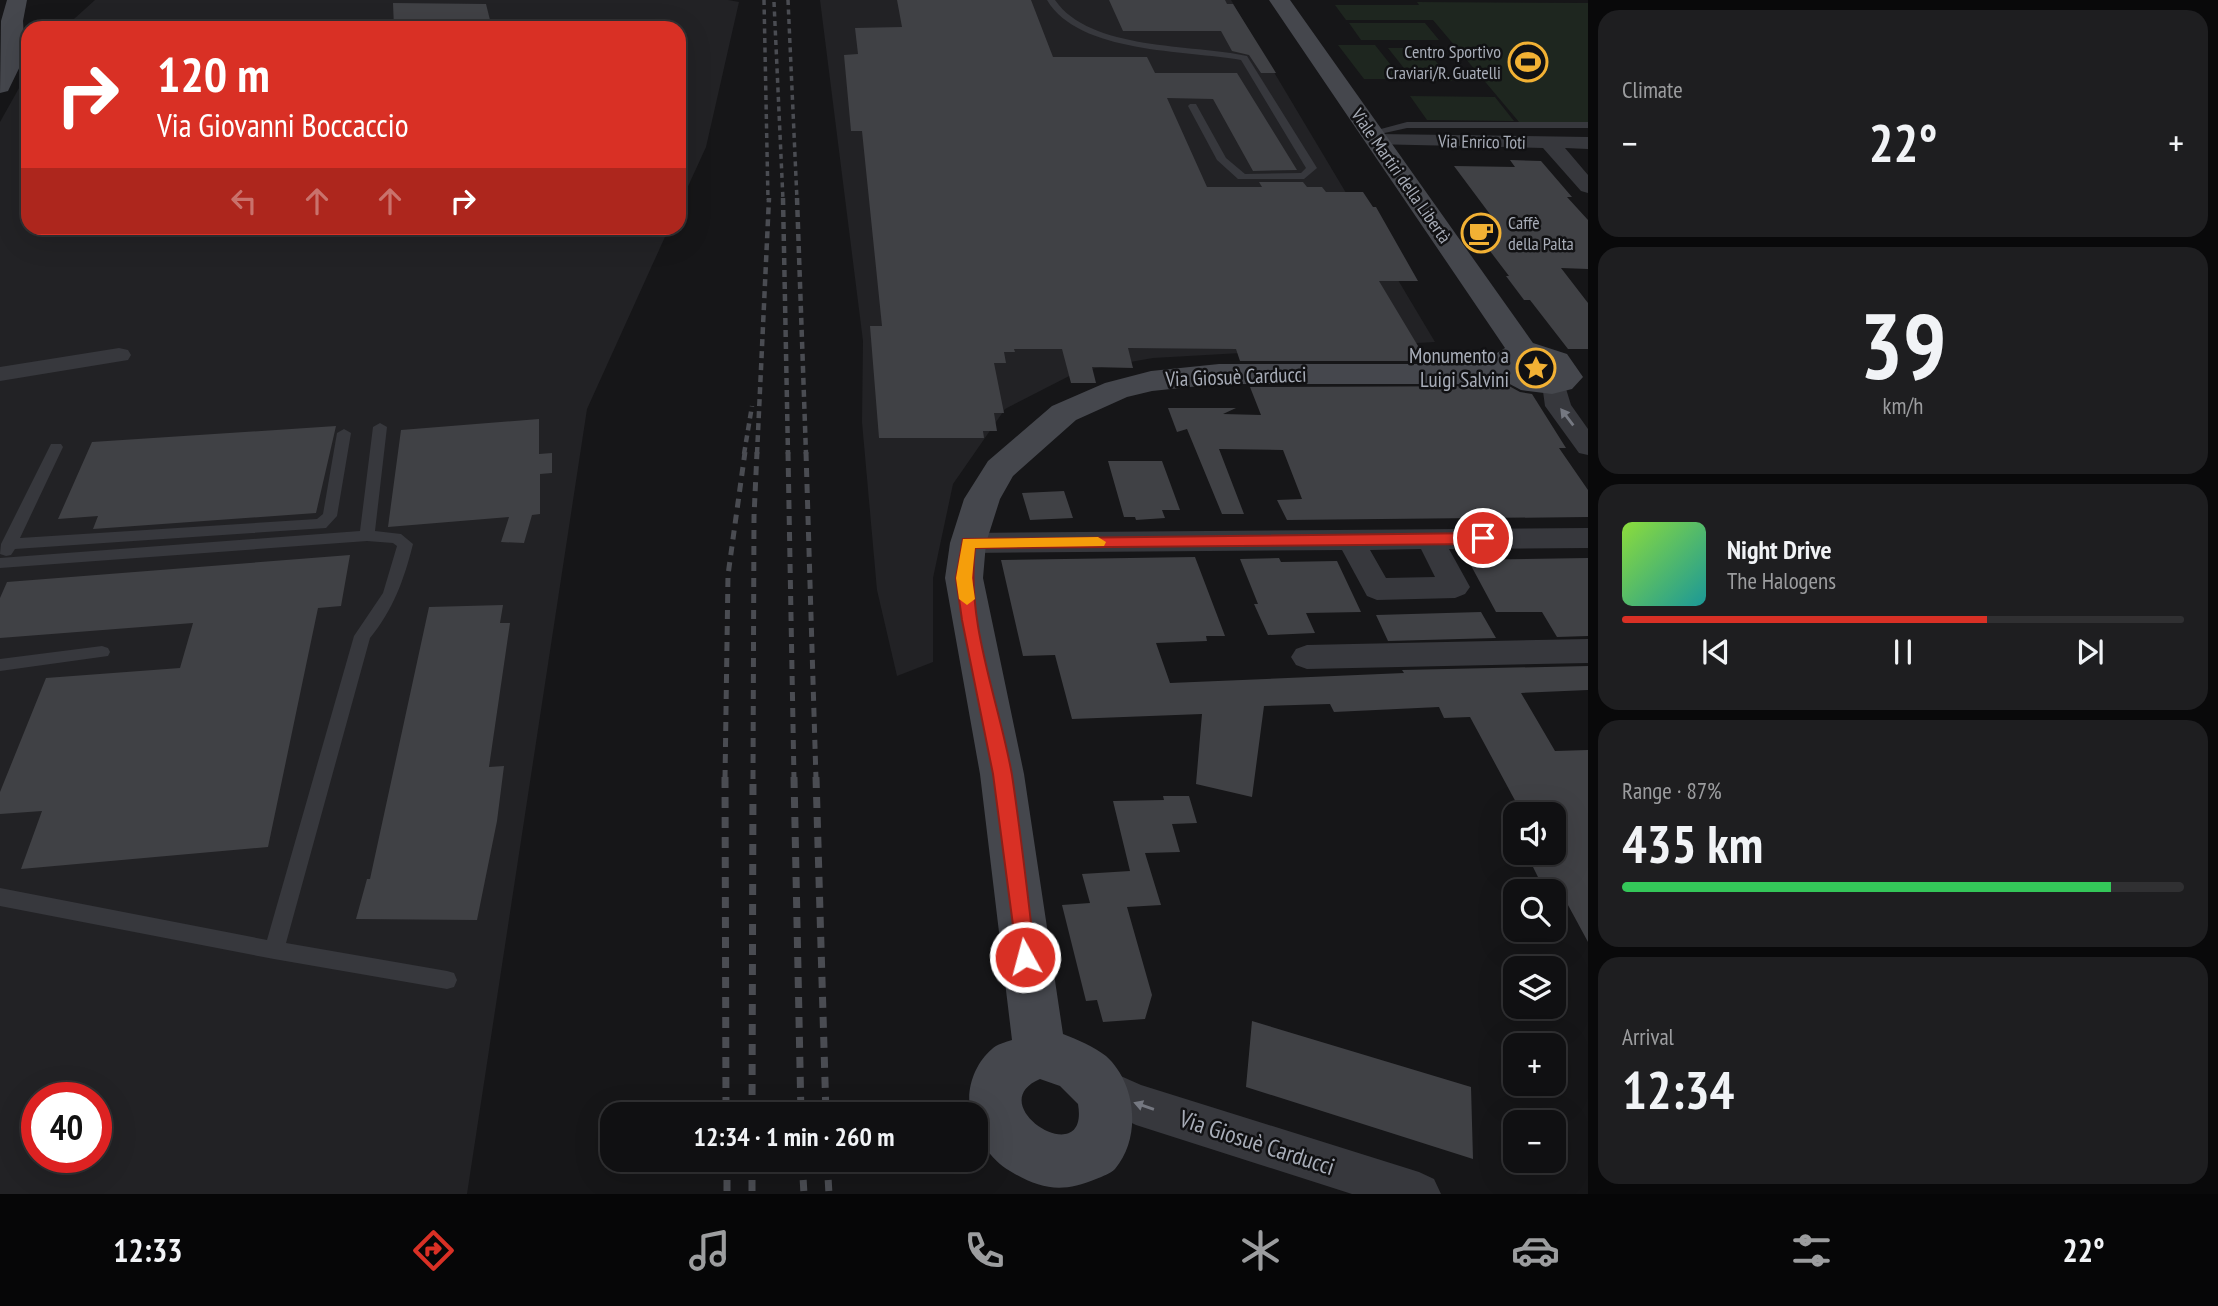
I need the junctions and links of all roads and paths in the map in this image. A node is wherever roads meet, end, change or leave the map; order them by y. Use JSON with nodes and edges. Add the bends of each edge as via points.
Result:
{"nodes":[{"id":1,"x":1051,"y":0,"type":"edge"},
{"id":2,"x":1279,"y":0,"type":"edge"},
{"id":3,"x":13,"y":1,"type":"edge"},
{"id":4,"x":0,"y":86,"type":"edge"},
{"id":5,"x":1193,"y":106,"type":"dead end"},
{"id":6,"x":1588,"y":125,"type":"edge"},
{"id":7,"x":1374,"y":136,"type":"junction"},
{"id":8,"x":1549,"y":143,"type":"junction"},
{"id":9,"x":1588,"y":143,"type":"edge"},
{"id":10,"x":1588,"y":187,"type":"edge"},
{"id":11,"x":119,"y":355,"type":"dead end"},
{"id":12,"x":1517,"y":361,"type":"junction"},
{"id":13,"x":0,"y":373,"type":"edge"},
{"id":14,"x":1569,"y":373,"type":"edge"},
{"id":15,"x":380,"y":427,"type":"dead end"},
{"id":16,"x":344,"y":433,"type":"dead end"},
{"id":17,"x":57,"y":447,"type":"dead end"},
{"id":18,"x":1588,"y":447,"type":"edge"},
{"id":19,"x":367,"y":536,"type":"junction"},
{"id":20,"x":1588,"y":538,"type":"edge"},
{"id":21,"x":1430,"y":539,"type":"junction"},
{"id":22,"x":1351,"y":540,"type":"junction"},
{"id":23,"x":968,"y":543,"type":"junction"},
{"id":24,"x":9,"y":544,"type":"junction"},
{"id":25,"x":0,"y":563,"type":"edge"},
{"id":26,"x":1588,"y":651,"type":"edge"},
{"id":27,"x":102,"y":652,"type":"dead end"},
{"id":28,"x":1307,"y":657,"type":"dead end"},
{"id":29,"x":0,"y":665,"type":"edge"},
{"id":30,"x":0,"y":897,"type":"edge"},
{"id":31,"x":274,"y":950,"type":"junction"},
{"id":32,"x":447,"y":981,"type":"dead end"},
{"id":33,"x":1040,"y":1054,"type":"junction"},
{"id":34,"x":1098,"y":1086,"type":"junction"},
{"id":35,"x":1051,"y":1179,"type":"edge"},
{"id":36,"x":1419,"y":1194,"type":"edge"}],
"edges":[{"from":1,"to":5,"type":"lane","via":[[1081,27],[1108,39],[1244,58],[1312,169],[1304,176],[1242,177],[1222,160]]},
{"from":2,"to":7,"type":"street","name":"Viale Martiri della Libertà"},
{"from":3,"to":4,"type":"street","via":[[14,56]]},
{"from":6,"to":7,"type":"lane","via":[[1407,125]]},
{"from":7,"to":8,"type":"street","name":"Via Enrico Toti"},
{"from":7,"to":12,"type":"street","name":"Viale Martiri della Libertà"},
{"from":8,"to":9,"type":"street","name":"Via Enrico Toti"},
{"from":8,"to":10,"type":"street"},
{"from":11,"to":13,"type":"street"},
{"from":12,"to":14,"type":"street","via":[[1547,356]]},
{"from":12,"to":23,"type":"street","name":"Via Giosuè Carducci","via":[[1486,374],[1219,374],[1150,381],[1116,390],[1064,413],[1000,469],[982,499]]},
{"from":18,"to":14,"type":"street","one_way":true,"via":[[1558,406]]},
{"from":15,"to":19,"type":"lane"},
{"from":16,"to":24,"type":"lane","via":[[330,516],[321,524]]},
{"from":17,"to":24,"type":"lane"},
{"from":19,"to":25,"type":"lane"},
{"from":19,"to":31,"type":"lane","via":[[396,538],[405,544],[383,612],[362,635]]},
{"from":20,"to":21,"type":"street"},
{"from":21,"to":22,"type":"street"},
{"from":21,"to":22,"type":"street","via":[[1455,587],[1377,589]]},
{"from":22,"to":23,"type":"street"},
{"from":23,"to":33,"type":"street","name":"Via Giosuè Carducci","via":[[964,578],[1002,774]]},
{"from":24,"to":25,"type":"lane"},
{"from":26,"to":28,"type":"street"},
{"from":27,"to":29,"type":"lane"},
{"from":30,"to":31,"type":"lane"},
{"from":31,"to":32,"type":"lane"},
{"from":33,"to":34,"type":"street","via":[[1072,1062]]},
{"from":33,"to":35,"type":"street","via":[[1011,1065],[1001,1077],[995,1110],[1011,1144]]},
{"from":34,"to":35,"type":"street","via":[[1107,1119],[1104,1137],[1094,1151],[1063,1166]]},
{"from":36,"to":34,"type":"street","name":"Via Giosuè Carducci","one_way":true,"via":[[1136,1104]]}]}
